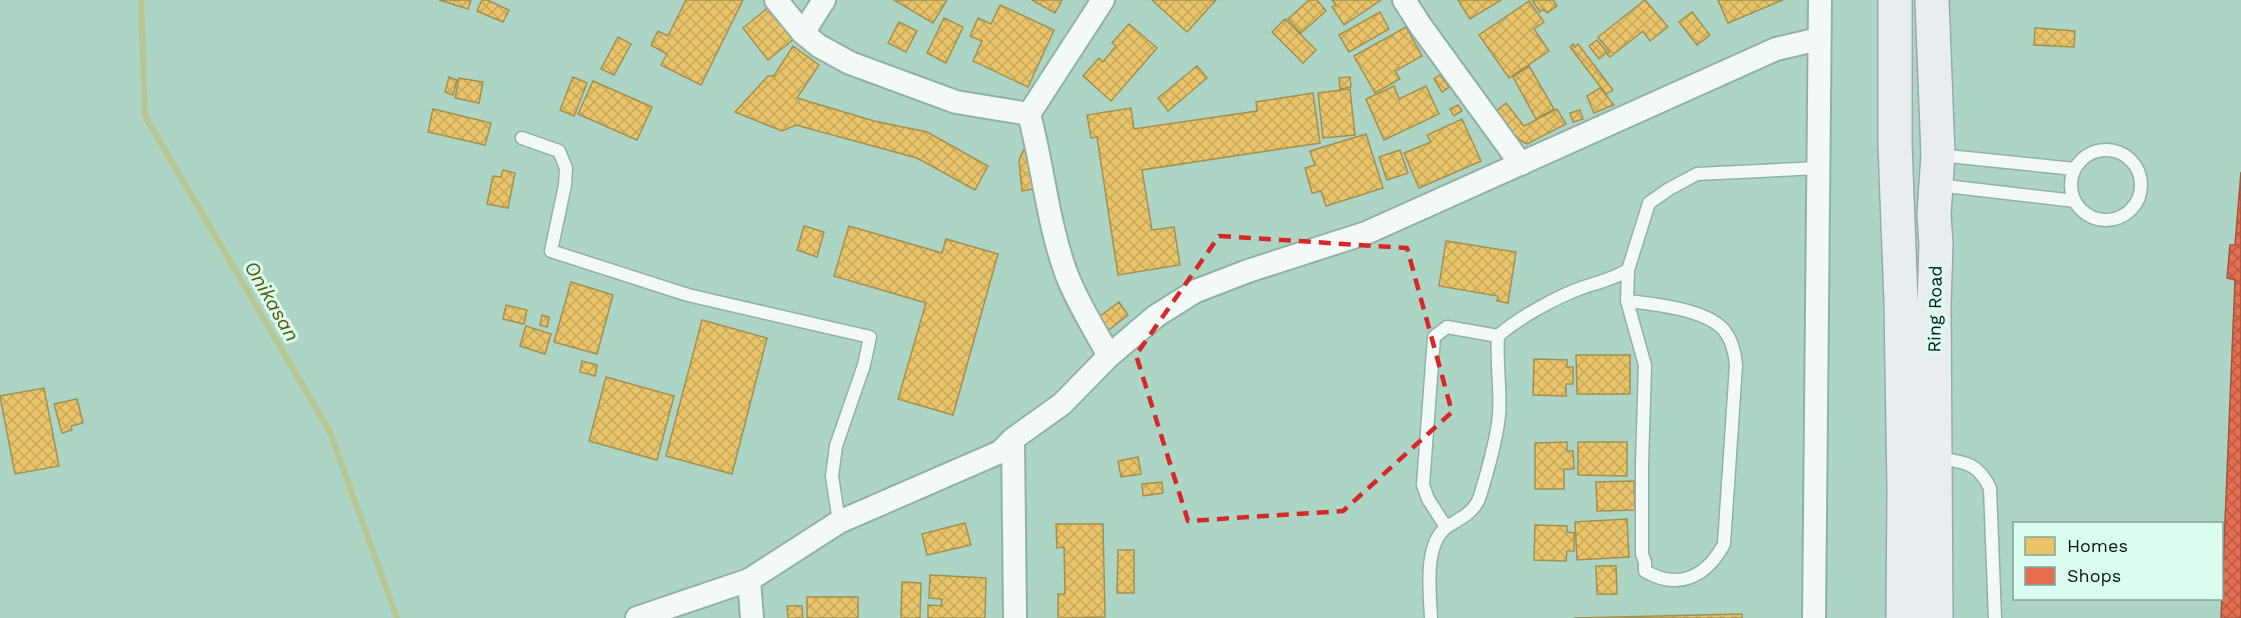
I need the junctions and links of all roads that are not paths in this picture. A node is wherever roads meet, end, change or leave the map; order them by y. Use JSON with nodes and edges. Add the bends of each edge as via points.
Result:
{"nodes":[{"id":1,"x":776,"y":0,"type":"edge"},
{"id":2,"x":824,"y":0,"type":"edge"},
{"id":3,"x":1103,"y":0,"type":"edge"},
{"id":4,"x":1404,"y":0,"type":"edge"},
{"id":5,"x":1820,"y":0,"type":"edge"},
{"id":6,"x":1894,"y":0,"type":"edge"},
{"id":7,"x":1932,"y":0,"type":"edge"},
{"id":8,"x":803,"y":33,"type":"junction"},
{"id":9,"x":1819,"y":39,"type":"junction"},
{"id":10,"x":1029,"y":114,"type":"junction"},
{"id":11,"x":522,"y":138,"type":"dead end"},
{"id":12,"x":1521,"y":164,"type":"junction"},
{"id":13,"x":1818,"y":168,"type":"junction"},
{"id":14,"x":2075,"y":169,"type":"junction"},
{"id":15,"x":1937,"y":170,"type":"junction"},
{"id":16,"x":2074,"y":201,"type":"junction"},
{"id":17,"x":1628,"y":270,"type":"junction"},
{"id":18,"x":1627,"y":301,"type":"junction"},
{"id":19,"x":1498,"y":336,"type":"junction"},
{"id":20,"x":1109,"y":356,"type":"junction"},
{"id":21,"x":1013,"y":440,"type":"junction"},
{"id":22,"x":1935,"y":458,"type":"junction"},
{"id":23,"x":839,"y":522,"type":"junction"},
{"id":24,"x":1446,"y":528,"type":"junction"},
{"id":25,"x":749,"y":580,"type":"junction"},
{"id":26,"x":637,"y":618,"type":"edge"},
{"id":27,"x":752,"y":618,"type":"edge"},
{"id":28,"x":1015,"y":618,"type":"edge"},
{"id":29,"x":1431,"y":618,"type":"edge"},
{"id":30,"x":1814,"y":618,"type":"edge"},
{"id":31,"x":1903,"y":618,"type":"edge"},
{"id":32,"x":1936,"y":618,"type":"edge"},
{"id":33,"x":1995,"y":618,"type":"edge"}],
"edges":[{"from":1,"to":8,"type":"street"},
{"from":2,"to":8,"type":"street"},
{"from":3,"to":10,"type":"street"},
{"from":4,"to":12,"type":"street"},
{"from":5,"to":9,"type":"street"},
{"from":6,"to":31,"type":"main road","name":"Ring Road"},
{"from":7,"to":15,"type":"main road","name":"Ring Road"},
{"from":8,"to":10,"type":"street","via":[[850,63],[935,95]]},
{"from":9,"to":12,"type":"street","via":[[1776,49]]},
{"from":9,"to":13,"type":"street"},
{"from":10,"to":20,"type":"street","via":[[1040,155],[1047,207],[1065,272]]},
{"from":11,"to":23,"type":"lane","via":[[559,151],[566,168],[551,251],[688,295],[870,337],[836,446],[832,476]]},
{"from":12,"to":20,"type":"street","via":[[1366,234],[1196,291],[1156,316]]},
{"from":13,"to":17,"type":"lane","via":[[1697,174],[1669,189],[1648,203]]},
{"from":13,"to":30,"type":"street"},
{"from":14,"to":15,"type":"lane"},
{"from":14,"to":16,"type":"lane","via":[[2071,179]]},
{"from":14,"to":16,"type":"lane","via":[[2084,157],[2111,150],[2136,165],[2141,180],[2140,195],[2133,208],[2121,217],[2092,217]]},
{"from":15,"to":16,"type":"lane"},
{"from":15,"to":22,"type":"main road","name":"Ring Road"},
{"from":17,"to":18,"type":"lane"},
{"from":17,"to":19,"type":"lane","via":[[1514,322]]},
{"from":18,"to":18,"type":"lane","via":[[1645,365],[1645,571],[1666,580],[1687,579],[1704,570],[1724,544],[1735,355],[1728,336],[1710,320],[1662,305]]},
{"from":19,"to":24,"type":"lane","via":[[1499,415],[1479,499],[1466,517]]},
{"from":19,"to":24,"type":"lane","via":[[1447,327],[1434,337],[1423,485]]},
{"from":20,"to":21,"type":"street","via":[[1062,404]]},
{"from":21,"to":23,"type":"street","via":[[1000,453]]},
{"from":21,"to":28,"type":"street"},
{"from":22,"to":32,"type":"main road","name":"Ring Road"},
{"from":22,"to":33,"type":"lane","via":[[1970,464],[1990,488]]},
{"from":23,"to":25,"type":"street"},
{"from":24,"to":29,"type":"lane","via":[[1436,540],[1429,568]]},
{"from":25,"to":26,"type":"street"},
{"from":25,"to":27,"type":"street"}]}
